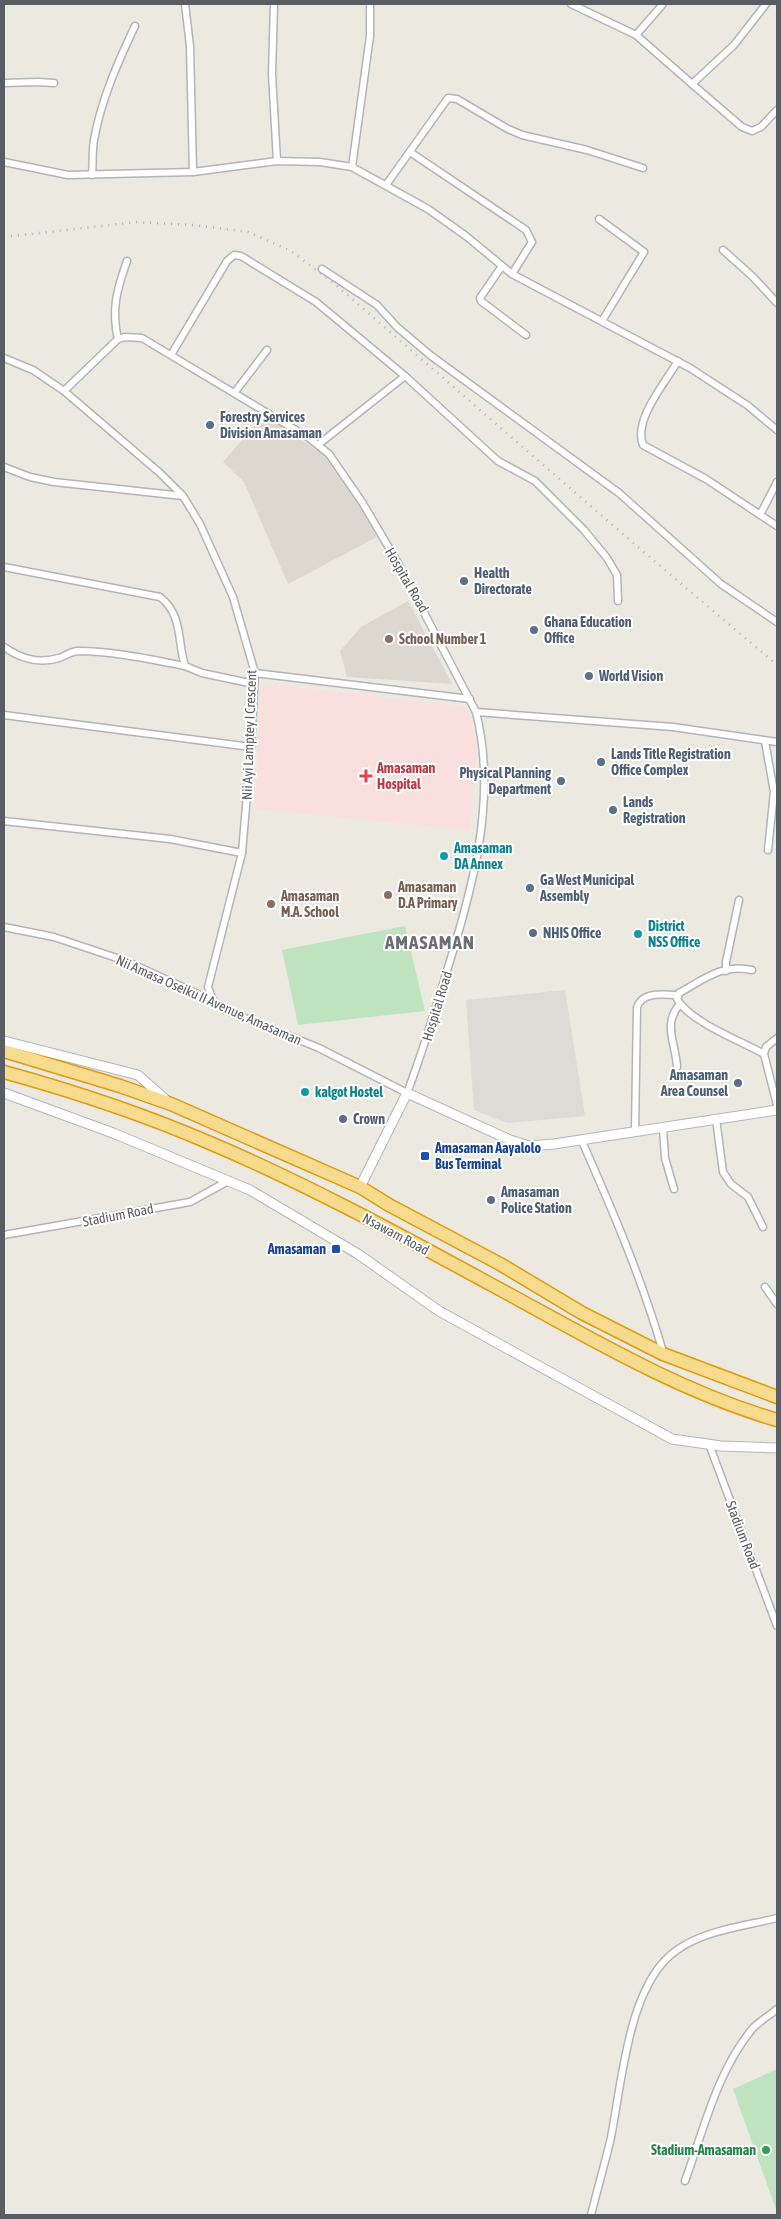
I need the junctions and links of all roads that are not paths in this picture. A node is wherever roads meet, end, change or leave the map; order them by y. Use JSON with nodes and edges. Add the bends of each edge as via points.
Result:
{"nodes":[{"id":1,"x":185,"y":4,"type":"edge"},
{"id":2,"x":274,"y":4,"type":"edge"},
{"id":3,"x":370,"y":4,"type":"edge"},
{"id":4,"x":571,"y":4,"type":"edge"},
{"id":5,"x":663,"y":4,"type":"edge"},
{"id":6,"x":766,"y":4,"type":"edge"},
{"id":7,"x":135,"y":26,"type":"dead end"},
{"id":8,"x":636,"y":36,"type":"junction"},
{"id":9,"x":54,"y":83,"type":"dead end"},
{"id":10,"x":4,"y":84,"type":"edge"},
{"id":11,"x":692,"y":84,"type":"junction"},
{"id":12,"x":777,"y":110,"type":"edge"},
{"id":13,"x":410,"y":152,"type":"junction"},
{"id":14,"x":277,"y":161,"type":"junction"},
{"id":15,"x":4,"y":162,"type":"edge"},
{"id":16,"x":352,"y":167,"type":"junction"},
{"id":17,"x":644,"y":168,"type":"dead end"},
{"id":18,"x":193,"y":172,"type":"junction"},
{"id":19,"x":92,"y":176,"type":"junction"},
{"id":20,"x":386,"y":185,"type":"junction"},
{"id":21,"x":599,"y":219,"type":"dead end"},
{"id":22,"x":723,"y":250,"type":"dead end"},
{"id":23,"x":127,"y":261,"type":"dead end"},
{"id":24,"x":502,"y":266,"type":"junction"},
{"id":25,"x":322,"y":269,"type":"dead end"},
{"id":26,"x":512,"y":274,"type":"junction"},
{"id":27,"x":777,"y":303,"type":"edge"},
{"id":28,"x":602,"y":321,"type":"junction"},
{"id":29,"x":526,"y":335,"type":"dead end"},
{"id":30,"x":118,"y":339,"type":"junction"},
{"id":31,"x":267,"y":350,"type":"dead end"},
{"id":32,"x":171,"y":355,"type":"junction"},
{"id":33,"x":4,"y":358,"type":"edge"},
{"id":34,"x":678,"y":361,"type":"junction"},
{"id":35,"x":405,"y":376,"type":"junction"},
{"id":36,"x":64,"y":391,"type":"junction"},
{"id":37,"x":235,"y":392,"type":"junction"},
{"id":38,"x":777,"y":430,"type":"edge"},
{"id":39,"x":319,"y":444,"type":"junction"},
{"id":40,"x":4,"y":466,"type":"edge"},
{"id":41,"x":777,"y":482,"type":"edge"},
{"id":42,"x":183,"y":496,"type":"junction"},
{"id":43,"x":760,"y":514,"type":"junction"},
{"id":44,"x":777,"y":526,"type":"edge"},
{"id":45,"x":4,"y":567,"type":"edge"},
{"id":46,"x":618,"y":601,"type":"dead end"},
{"id":47,"x":777,"y":622,"type":"edge"},
{"id":48,"x":4,"y":647,"type":"edge"},
{"id":49,"x":185,"y":666,"type":"junction"},
{"id":50,"x":254,"y":673,"type":"junction"},
{"id":51,"x":254,"y":684,"type":"junction"},
{"id":52,"x":470,"y":699,"type":"junction"},
{"id":53,"x":476,"y":712,"type":"junction"},
{"id":54,"x":4,"y":716,"type":"edge"},
{"id":55,"x":765,"y":741,"type":"junction"},
{"id":56,"x":777,"y":742,"type":"edge"},
{"id":57,"x":252,"y":747,"type":"junction"},
{"id":58,"x":4,"y":821,"type":"edge"},
{"id":59,"x":768,"y":850,"type":"dead end"},
{"id":60,"x":242,"y":853,"type":"junction"},
{"id":61,"x":739,"y":900,"type":"dead end"},
{"id":62,"x":4,"y":926,"type":"edge"},
{"id":63,"x":752,"y":970,"type":"dead end"},
{"id":64,"x":726,"y":971,"type":"junction"},
{"id":65,"x":677,"y":995,"type":"junction"},
{"id":66,"x":213,"y":1001,"type":"junction"},
{"id":67,"x":680,"y":1004,"type":"junction"},
{"id":68,"x":777,"y":1038,"type":"edge"},
{"id":69,"x":4,"y":1041,"type":"edge"},
{"id":70,"x":4,"y":1051,"type":"edge"},
{"id":71,"x":764,"y":1054,"type":"junction"},
{"id":72,"x":677,"y":1067,"type":"dead end"},
{"id":73,"x":4,"y":1072,"type":"edge"},
{"id":74,"x":4,"y":1093,"type":"edge"},
{"id":75,"x":407,"y":1093,"type":"junction"},
{"id":76,"x":171,"y":1104,"type":"junction"},
{"id":77,"x":777,"y":1105,"type":"edge"},
{"id":78,"x":777,"y":1110,"type":"edge"},
{"id":79,"x":716,"y":1119,"type":"junction"},
{"id":80,"x":663,"y":1128,"type":"junction"},
{"id":81,"x":635,"y":1132,"type":"junction"},
{"id":82,"x":581,"y":1140,"type":"junction"},
{"id":83,"x":228,"y":1181,"type":"junction"},
{"id":84,"x":360,"y":1188,"type":"junction"},
{"id":85,"x":674,"y":1188,"type":"dead end"},
{"id":86,"x":763,"y":1227,"type":"dead end"},
{"id":87,"x":4,"y":1235,"type":"edge"},
{"id":88,"x":766,"y":1287,"type":"dead end"},
{"id":89,"x":777,"y":1304,"type":"edge"},
{"id":90,"x":663,"y":1354,"type":"junction"},
{"id":91,"x":777,"y":1397,"type":"edge"},
{"id":92,"x":777,"y":1420,"type":"edge"},
{"id":93,"x":709,"y":1444,"type":"junction"},
{"id":94,"x":777,"y":1448,"type":"edge"},
{"id":95,"x":777,"y":1626,"type":"edge"},
{"id":96,"x":777,"y":1918,"type":"edge"},
{"id":97,"x":777,"y":2009,"type":"edge"},
{"id":98,"x":685,"y":2181,"type":"dead end"},
{"id":99,"x":591,"y":2215,"type":"edge"}],
"edges":[{"from":1,"to":18,"type":"street","via":[[190,46]]},
{"from":2,"to":14,"type":"street","via":[[272,74]]},
{"from":3,"to":16,"type":"street","via":[[370,36]]},
{"from":4,"to":8,"type":"street"},
{"from":5,"to":8,"type":"street"},
{"from":6,"to":11,"type":"street","via":[[734,45]]},
{"from":7,"to":19,"type":"street","via":[[111,78],[93,142]]},
{"from":8,"to":11,"type":"street"},
{"from":9,"to":10,"type":"street"},
{"from":11,"to":12,"type":"street","via":[[742,127],[752,131],[761,127]]},
{"from":13,"to":17,"type":"street","via":[[443,102],[457,98],[522,135]]},
{"from":13,"to":20,"type":"street"},
{"from":13,"to":26,"type":"street","via":[[532,237]]},
{"from":14,"to":16,"type":"street"},
{"from":14,"to":18,"type":"street"},
{"from":15,"to":19,"type":"street","via":[[51,173]]},
{"from":16,"to":20,"type":"street"},
{"from":18,"to":19,"type":"street"},
{"from":20,"to":24,"type":"street","via":[[428,209]]},
{"from":21,"to":28,"type":"street","via":[[644,252]]},
{"from":22,"to":27,"type":"street"},
{"from":23,"to":30,"type":"street","via":[[114,304]]},
{"from":24,"to":26,"type":"street"},
{"from":24,"to":29,"type":"street","via":[[481,301]]},
{"from":25,"to":47,"type":"street","via":[[377,305],[397,327],[430,354],[619,494],[721,584]]},
{"from":26,"to":28,"type":"street"},
{"from":28,"to":34,"type":"street"},
{"from":30,"to":32,"type":"street","name":"Hospital Road","via":[[142,338]]},
{"from":30,"to":36,"type":"street"},
{"from":31,"to":37,"type":"street"},
{"from":32,"to":35,"type":"street","via":[[227,260],[234,255],[241,256],[316,302]]},
{"from":32,"to":37,"type":"street","name":"Hospital Road"},
{"from":33,"to":36,"type":"street","name":"Nii Ayi Lamptey I Crescent","via":[[33,370]]},
{"from":34,"to":38,"type":"street","via":[[747,406]]},
{"from":34,"to":43,"type":"street","via":[[642,421],[639,435],[643,444]]},
{"from":35,"to":39,"type":"street"},
{"from":35,"to":46,"type":"street","via":[[498,460],[535,481],[584,530],[617,575]]},
{"from":36,"to":42,"type":"street","name":"Nii Ayi Lamptey I Crescent"},
{"from":37,"to":39,"type":"street","name":"Hospital Road"},
{"from":39,"to":52,"type":"street","name":"Hospital Road","via":[[362,502]]},
{"from":40,"to":42,"type":"street","via":[[54,482]]},
{"from":41,"to":43,"type":"street"},
{"from":42,"to":50,"type":"street","name":"Nii Ayi Lamptey I Crescent","via":[[234,596]]},
{"from":43,"to":44,"type":"street"},
{"from":45,"to":49,"type":"street","via":[[160,597],[171,605],[176,616]]},
{"from":48,"to":49,"type":"street","via":[[20,658],[50,659],[74,651],[124,655]]},
{"from":49,"to":51,"type":"street"},
{"from":50,"to":51,"type":"street","name":"Nii Ayi Lamptey I Crescent"},
{"from":50,"to":52,"type":"street"},
{"from":51,"to":57,"type":"street","name":"Nii Ayi Lamptey I Crescent"},
{"from":52,"to":53,"type":"street","name":"Hospital Road"},
{"from":53,"to":55,"type":"street","via":[[615,722]]},
{"from":53,"to":75,"type":"street","name":"Hospital Road","via":[[480,728],[483,817],[469,900],[428,1036]]},
{"from":54,"to":57,"type":"street"},
{"from":55,"to":56,"type":"street"},
{"from":55,"to":59,"type":"street","via":[[774,792]]},
{"from":57,"to":60,"type":"street","name":"Nii Ayi Lamptey I Crescent"},
{"from":58,"to":60,"type":"street","via":[[170,839]]},
{"from":60,"to":66,"type":"street","name":"Nii Ayi Lamptey I Crescent","via":[[208,987]]},
{"from":61,"to":64,"type":"street"},
{"from":62,"to":66,"type":"street","name":"Nii Amasa Oseiku II Avenue, Amasaman","via":[[126,961]]},
{"from":63,"to":64,"type":"street"},
{"from":64,"to":65,"type":"street","via":[[705,976]]},
{"from":65,"to":67,"type":"street"},
{"from":65,"to":81,"type":"street","via":[[650,995],[641,999],[637,1007]]},
{"from":66,"to":75,"type":"street","name":"Nii Amasa Oseiku II Avenue, Amasaman","via":[[225,1010],[319,1048]]},
{"from":67,"to":71,"type":"street"},
{"from":67,"to":72,"type":"street","via":[[669,1031]]},
{"from":68,"to":71,"type":"street","via":[[766,1047]]},
{"from":69,"to":76,"type":"main road","via":[[138,1075]]},
{"from":70,"to":76,"type":"highway","name":"Nsawam Road"},
{"from":71,"to":77,"type":"street"},
{"from":73,"to":92,"type":"highway","name":"Nsawam Road","via":[[96,1100],[292,1180],[595,1343],[688,1388]]},
{"from":74,"to":83,"type":"main road","via":[[114,1133]]},
{"from":75,"to":82,"type":"main road","via":[[529,1146]]},
{"from":75,"to":84,"type":"main road","name":"Hospital Road"},
{"from":76,"to":84,"type":"highway","name":"Nsawam Road"},
{"from":78,"to":79,"type":"main road"},
{"from":79,"to":80,"type":"main road"},
{"from":79,"to":86,"type":"street","via":[[723,1172],[748,1197]]},
{"from":80,"to":81,"type":"main road"},
{"from":80,"to":85,"type":"street","via":[[665,1158]]},
{"from":81,"to":82,"type":"main road"},
{"from":82,"to":90,"type":"street","via":[[620,1227],[652,1313]]},
{"from":83,"to":87,"type":"street","name":"Stadium Road","via":[[190,1202]]},
{"from":83,"to":93,"type":"main road","via":[[250,1190],[358,1254],[438,1311],[573,1385],[672,1439]]},
{"from":84,"to":90,"type":"highway","name":"Nsawam Road","via":[[582,1313]]},
{"from":88,"to":89,"type":"street"},
{"from":90,"to":91,"type":"highway","name":"Nsawam Road"},
{"from":93,"to":94,"type":"main road"},
{"from":93,"to":95,"type":"street","name":"Stadium Road"},
{"from":96,"to":99,"type":"street","via":[[691,1941],[662,1962],[652,1975],[633,2028]]},
{"from":97,"to":98,"type":"street","via":[[754,2027],[720,2082]]}]}
